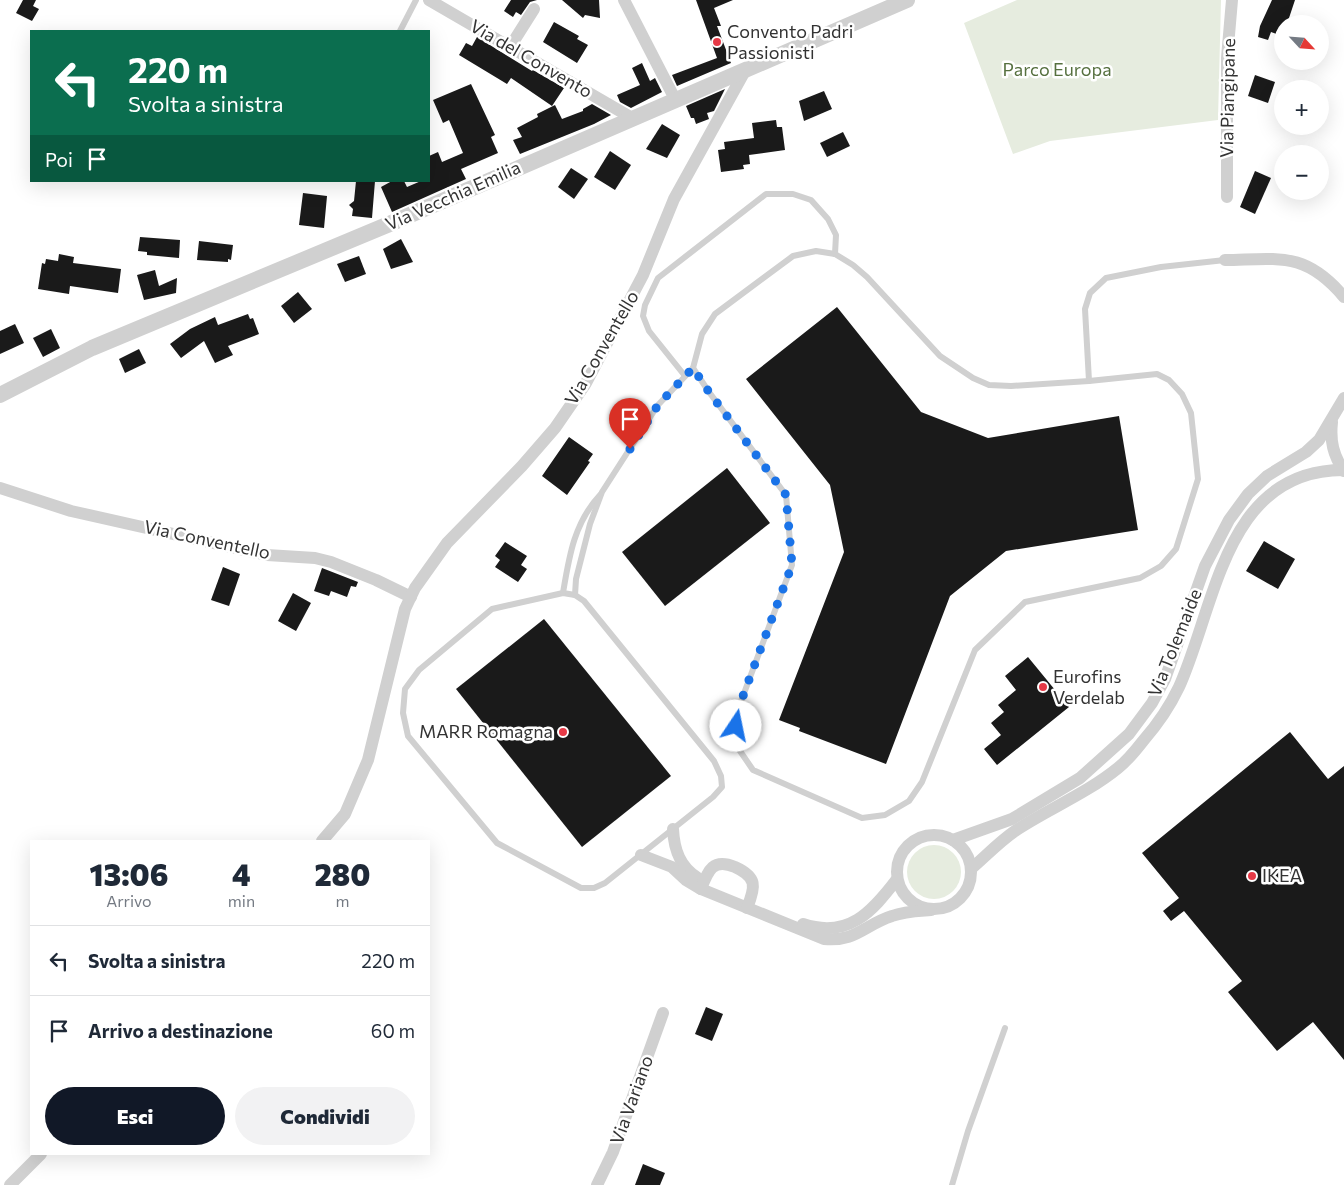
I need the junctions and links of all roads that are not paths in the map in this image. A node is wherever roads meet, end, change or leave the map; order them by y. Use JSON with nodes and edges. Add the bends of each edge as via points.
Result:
{"nodes":[{"id":1,"x":416,"y":0,"type":"edge"},
{"id":2,"x":429,"y":0,"type":"edge"},
{"id":3,"x":624,"y":0,"type":"edge"},
{"id":4,"x":907,"y":0,"type":"edge"},
{"id":5,"x":1232,"y":0,"type":"edge"},
{"id":6,"x":534,"y":9,"type":"dead end"},
{"id":7,"x":401,"y":30,"type":"edge"},
{"id":8,"x":510,"y":47,"type":"junction"},
{"id":9,"x":746,"y":69,"type":"junction"},
{"id":10,"x":675,"y":99,"type":"junction"},
{"id":11,"x":632,"y":118,"type":"junction"},
{"id":12,"x":1227,"y":196,"type":"dead end"},
{"id":13,"x":835,"y":254,"type":"junction"},
{"id":14,"x":1225,"y":260,"type":"joint"},
{"id":15,"x":1344,"y":296,"type":"edge"},
{"id":16,"x":693,"y":368,"type":"junction"},
{"id":17,"x":685,"y":376,"type":"junction"},
{"id":18,"x":1089,"y":381,"type":"junction"},
{"id":19,"x":1344,"y":390,"type":"edge"},
{"id":20,"x":0,"y":395,"type":"edge"},
{"id":21,"x":1342,"y":400,"type":"edge"},
{"id":22,"x":1332,"y":419,"type":"junction"},
{"id":23,"x":1344,"y":470,"type":"edge"},
{"id":24,"x":0,"y":488,"type":"edge"},
{"id":25,"x":602,"y":492,"type":"junction"},
{"id":26,"x":563,"y":593,"type":"junction"},
{"id":27,"x":575,"y":595,"type":"junction"},
{"id":28,"x":410,"y":597,"type":"junction"},
{"id":29,"x":673,"y":829,"type":"junction"},
{"id":30,"x":323,"y":840,"type":"edge"},
{"id":31,"x":954,"y":840,"type":"junction"},
{"id":32,"x":641,"y":855,"type":"junction"},
{"id":33,"x":972,"y":868,"type":"junction"},
{"id":34,"x":897,"y":879,"type":"junction"},
{"id":35,"x":703,"y":885,"type":"junction"},
{"id":36,"x":748,"y":905,"type":"junction"},
{"id":37,"x":930,"y":910,"type":"junction"},
{"id":38,"x":663,"y":1013,"type":"dead end"},
{"id":39,"x":1005,"y":1028,"type":"dead end"},
{"id":40,"x":40,"y":1155,"type":"edge"},
{"id":41,"x":10,"y":1185,"type":"edge"},
{"id":42,"x":597,"y":1185,"type":"edge"},
{"id":43,"x":952,"y":1185,"type":"edge"}],
"edges":[{"from":1,"to":7,"type":"lane"},
{"from":2,"to":8,"type":"street","name":"Via del Convento"},
{"from":3,"to":10,"type":"street"},
{"from":4,"to":9,"type":"street","name":"Via Vecchia Emilia"},
{"from":5,"to":12,"type":"street","name":"Via Piangipane","via":[[1227,58]]},
{"from":6,"to":8,"type":"street"},
{"from":8,"to":11,"type":"street","name":"Via del Convento"},
{"from":9,"to":10,"type":"street","name":"Via Vecchia Emilia"},
{"from":9,"to":28,"type":"street","name":"Via Conventello","via":[[674,199],[643,275],[586,382],[555,428],[448,543]]},
{"from":10,"to":11,"type":"street","name":"Via Vecchia Emilia"},
{"from":11,"to":20,"type":"street","name":"Via Vecchia Emilia","via":[[92,348]]},
{"from":13,"to":16,"type":"lane","via":[[816,251],[794,256],[715,314],[702,334]]},
{"from":13,"to":17,"type":"lane","via":[[836,235],[828,219],[811,200],[793,194],[766,194],[658,278],[643,316],[649,331]]},
{"from":13,"to":18,"type":"lane","via":[[867,277],[940,356],[973,378],[989,385],[1011,386]]},
{"from":14,"to":15,"type":"street","via":[[1291,260],[1329,279]]},
{"from":14,"to":18,"type":"lane","via":[[1160,267],[1106,278],[1090,293],[1085,309]]},
{"from":16,"to":17,"type":"lane"},
{"from":16,"to":18,"type":"lane","via":[[786,495],[792,565],[740,704],[736,726],[740,751],[752,770],[862,818],[885,815],[910,801],[922,782],[975,650],[1025,602],[1140,578],[1161,566],[1176,549],[1198,479],[1191,413],[1182,394],[1169,380],[1157,374]]},
{"from":17,"to":25,"type":"lane","via":[[658,405]]},
{"from":19,"to":21,"type":"street","name":"Via Tolemaide"},
{"from":21,"to":22,"type":"street","name":"Via Tolemaide"},
{"from":22,"to":23,"type":"street","name":"Via Tolemaide","via":[[1332,446]]},
{"from":22,"to":31,"type":"street","name":"Via Tolemaide","via":[[1319,440],[1267,476],[1248,494],[1229,520],[1205,566],[1165,679],[1129,734],[1080,778],[1012,819]]},
{"from":23,"to":33,"type":"street","name":"Via Tolemaide","via":[[1324,470],[1294,479],[1263,500],[1240,528],[1226,553],[1178,688],[1144,740],[1119,768],[1014,832]]},
{"from":24,"to":28,"type":"street","name":"Via Conventello","via":[[71,510],[258,553],[323,560],[349,568]]},
{"from":25,"to":26,"type":"lane","via":[[589,506],[576,532]]},
{"from":25,"to":27,"type":"lane","via":[[590,524]]},
{"from":26,"to":27,"type":"lane"},
{"from":26,"to":32,"type":"lane","via":[[492,609],[419,670],[405,689],[402,713],[408,736],[497,843],[581,888],[594,888],[605,882]]},
{"from":27,"to":29,"type":"lane","via":[[584,601],[714,761],[721,776],[722,787],[713,797]]},
{"from":28,"to":30,"type":"street","name":"Via Conventello","via":[[368,760],[345,814]]},
{"from":29,"to":32,"type":"lane"},
{"from":29,"to":35,"type":"street","via":[[678,858]]},
{"from":31,"to":33,"type":"street","via":[[969,857]]},
{"from":31,"to":34,"type":"street","via":[[942,835],[918,838],[901,855]]},
{"from":32,"to":35,"type":"street","via":[[672,867],[686,880]]},
{"from":33,"to":37,"type":"street","via":[[970,884],[961,899],[943,909]]},
{"from":34,"to":36,"type":"street","via":[[882,900],[843,928],[826,930],[805,925]]},
{"from":34,"to":37,"type":"street","via":[[909,900]]},
{"from":35,"to":36,"type":"street"},
{"from":35,"to":36,"type":"street","via":[[717,864],[724,863],[748,873],[753,878]]},
{"from":36,"to":37,"type":"street","via":[[824,939],[837,940],[854,937],[892,916]]},
{"from":38,"to":42,"type":"street","name":"Via Variano","via":[[613,1152]]},
{"from":39,"to":43,"type":"lane"},
{"from":40,"to":41,"type":"street"}]}
